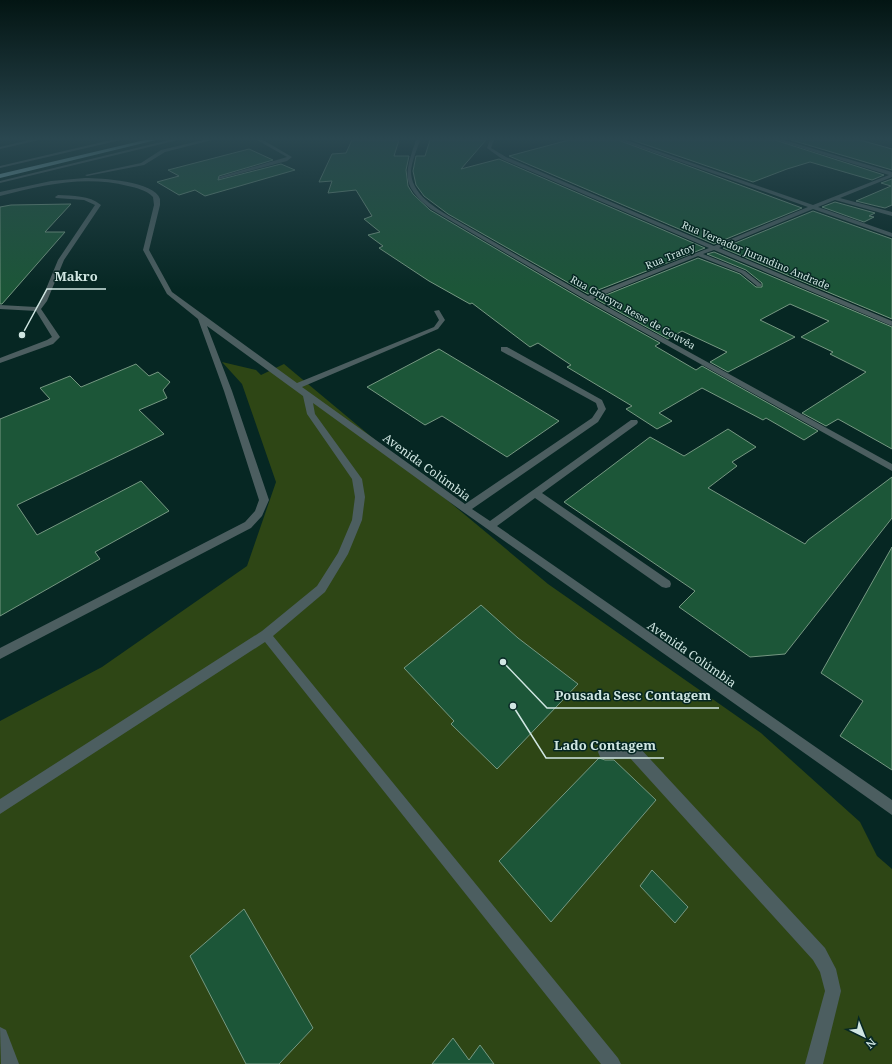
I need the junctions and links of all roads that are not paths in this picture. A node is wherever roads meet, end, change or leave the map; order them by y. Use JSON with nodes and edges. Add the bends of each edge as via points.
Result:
{"nodes":[{"id":1,"x":21,"y":190,"type":"edge"},
{"id":2,"x":147,"y":190,"type":"edge"},
{"id":3,"x":415,"y":190,"type":"edge"},
{"id":4,"x":577,"y":190,"type":"edge"},
{"id":5,"x":762,"y":190,"type":"edge"},
{"id":6,"x":854,"y":190,"type":"edge"},
{"id":7,"x":0,"y":194,"type":"edge"},
{"id":8,"x":58,"y":197,"type":"dead end"},
{"id":9,"x":834,"y":198,"type":"junction"},
{"id":10,"x":811,"y":207,"type":"junction"},
{"id":11,"x":892,"y":214,"type":"edge"},
{"id":12,"x":892,"y":235,"type":"edge"},
{"id":13,"x":712,"y":248,"type":"junction"},
{"id":14,"x":697,"y":254,"type":"junction"},
{"id":15,"x":759,"y":285,"type":"dead end"},
{"id":16,"x":588,"y":299,"type":"junction"},
{"id":17,"x":0,"y":307,"type":"edge"},
{"id":18,"x":38,"y":309,"type":"junction"},
{"id":19,"x":437,"y":311,"type":"dead end"},
{"id":20,"x":201,"y":318,"type":"junction"},
{"id":21,"x":892,"y":324,"type":"edge"},
{"id":22,"x":504,"y":349,"type":"dead end"},
{"id":23,"x":0,"y":361,"type":"edge"},
{"id":24,"x":296,"y":387,"type":"junction"},
{"id":25,"x":307,"y":395,"type":"junction"},
{"id":26,"x":634,"y":422,"type":"dead end"},
{"id":27,"x":892,"y":468,"type":"edge"},
{"id":28,"x":535,"y":494,"type":"junction"},
{"id":29,"x":465,"y":509,"type":"junction"},
{"id":30,"x":490,"y":526,"type":"junction"},
{"id":31,"x":666,"y":584,"type":"dead end"},
{"id":32,"x":266,"y":635,"type":"junction"},
{"id":33,"x":0,"y":654,"type":"edge"},
{"id":34,"x":605,"y":752,"type":"dead end"},
{"id":35,"x":0,"y":807,"type":"edge"},
{"id":36,"x":892,"y":808,"type":"edge"},
{"id":37,"x":0,"y":1036,"type":"edge"},
{"id":38,"x":10,"y":1064,"type":"edge"},
{"id":39,"x":612,"y":1064,"type":"edge"},
{"id":40,"x":814,"y":1064,"type":"edge"}],
"edges":[{"from":1,"to":7,"type":"street","name":"Avenida Colúmbia"},
{"from":2,"to":20,"type":"street","name":"Avenida Colúmbia","via":[[157,198],[157,205],[146,250],[169,293]]},
{"from":3,"to":16,"type":"street","name":"Rua Gracyra Resse de Gouvêa","via":[[427,204],[445,216]]},
{"from":4,"to":13,"type":"street","name":"Rua Vereador Jurandino Andrade"},
{"from":5,"to":10,"type":"street"},
{"from":6,"to":9,"type":"street","name":"Rua Tratoy"},
{"from":8,"to":18,"type":"street","via":[[84,198],[98,205],[61,260],[44,301]]},
{"from":9,"to":10,"type":"street","name":"Rua Tratoy"},
{"from":9,"to":11,"type":"street"},
{"from":10,"to":12,"type":"street"},
{"from":10,"to":13,"type":"street","name":"Rua Tratoy"},
{"from":13,"to":14,"type":"street","name":"Rua Tratoy"},
{"from":13,"to":21,"type":"street","name":"Rua Vereador Jurandino Andrade"},
{"from":14,"to":15,"type":"street","via":[[743,272]]},
{"from":14,"to":16,"type":"street","name":"Rua Tratoy"},
{"from":16,"to":27,"type":"street","name":"Rua Gracyra Resse de Gouvêa"},
{"from":17,"to":18,"type":"street"},
{"from":18,"to":23,"type":"street","via":[[56,337],[50,342]]},
{"from":19,"to":24,"type":"street","via":[[442,320],[436,328]]},
{"from":20,"to":24,"type":"street","name":"Avenida Colúmbia"},
{"from":20,"to":33,"type":"street","via":[[264,500],[259,513],[248,525]]},
{"from":22,"to":29,"type":"street","via":[[599,402],[602,409],[595,420]]},
{"from":24,"to":25,"type":"street","name":"Avenida Colúmbia"},
{"from":25,"to":29,"type":"street","name":"Avenida Colúmbia"},
{"from":25,"to":32,"type":"street","via":[[311,414],[357,480],[360,497],[357,520],[343,554],[321,589]]},
{"from":26,"to":28,"type":"street"},
{"from":28,"to":30,"type":"street"},
{"from":28,"to":31,"type":"street"},
{"from":29,"to":30,"type":"street","name":"Avenida Colúmbia"},
{"from":30,"to":36,"type":"street","name":"Avenida Colúmbia"},
{"from":32,"to":35,"type":"street"},
{"from":32,"to":39,"type":"street"},
{"from":34,"to":40,"type":"street","via":[[633,751],[819,954],[828,969],[833,991]]},
{"from":37,"to":38,"type":"street"}]}
